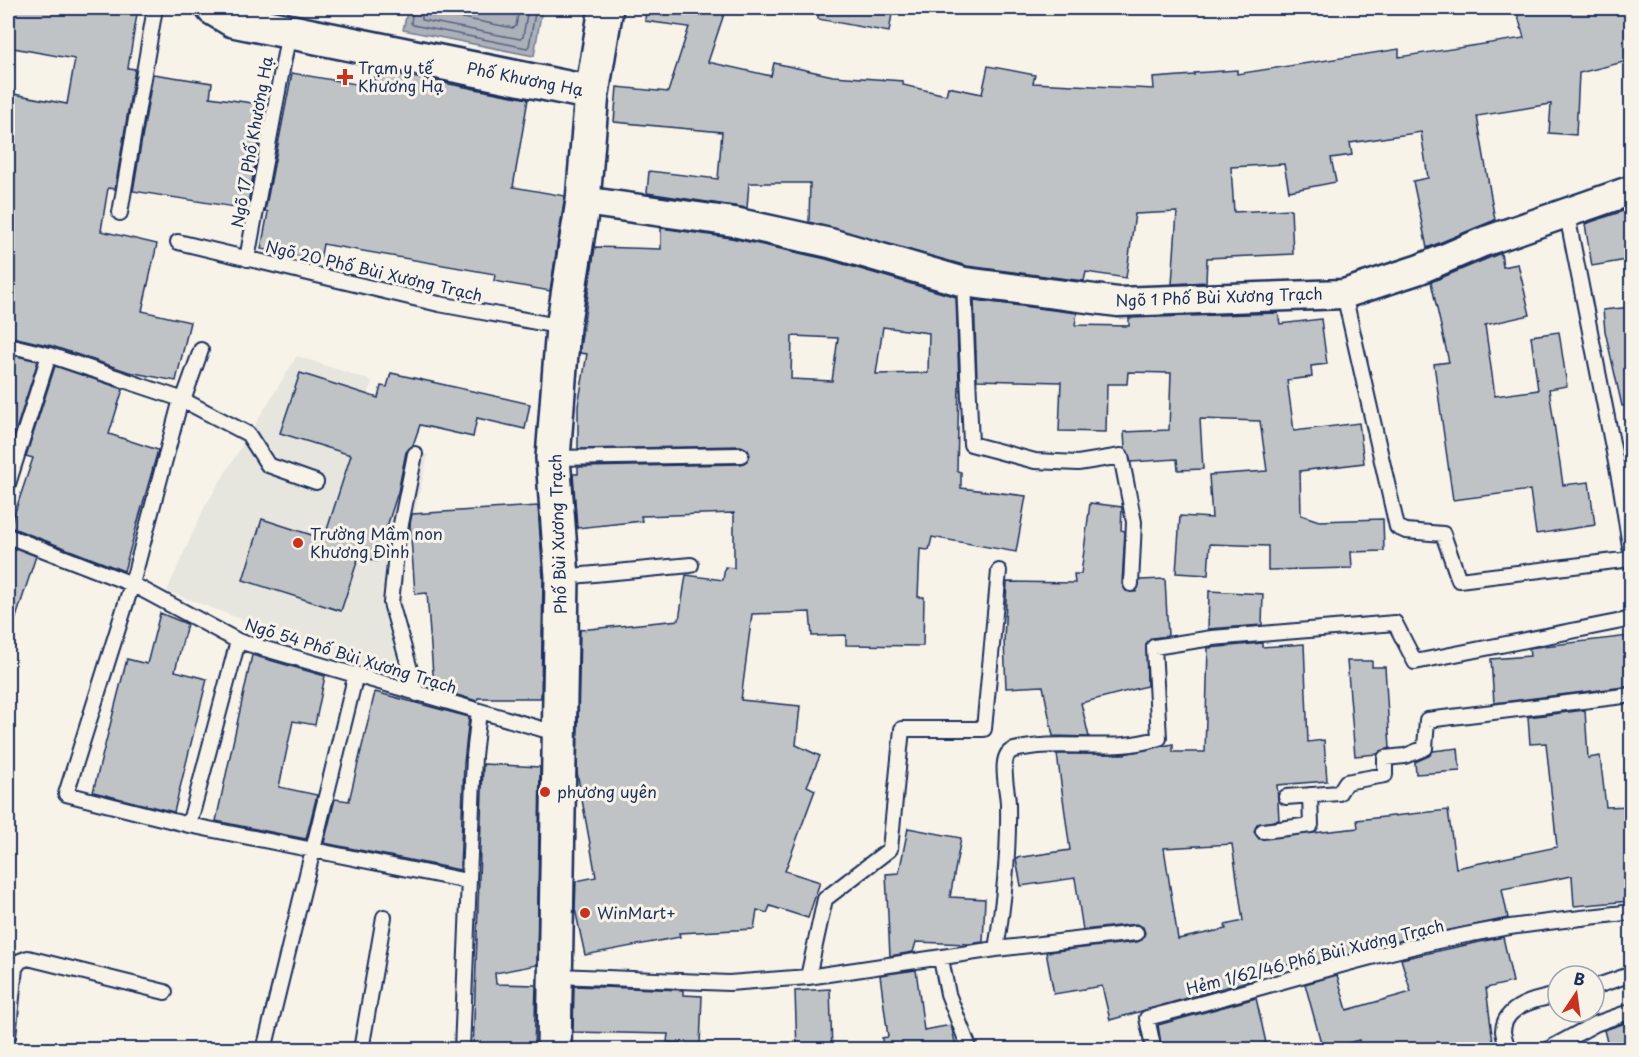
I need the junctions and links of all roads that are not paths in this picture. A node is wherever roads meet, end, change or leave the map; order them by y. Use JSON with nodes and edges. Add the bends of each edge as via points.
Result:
{"nodes":[{"id":1,"x":155,"y":8,"type":"edge"},
{"id":2,"x":213,"y":8,"type":"edge"},
{"id":3,"x":606,"y":8,"type":"edge"},
{"id":4,"x":289,"y":32,"type":"junction"},
{"id":5,"x":592,"y":93,"type":"junction"},
{"id":6,"x":1632,"y":190,"type":"edge"},
{"id":7,"x":583,"y":201,"type":"junction"},
{"id":8,"x":120,"y":213,"type":"dead end"},
{"id":9,"x":1567,"y":215,"type":"junction"},
{"id":10,"x":178,"y":242,"type":"dead end"},
{"id":11,"x":247,"y":259,"type":"junction"},
{"id":12,"x":964,"y":282,"type":"junction"},
{"id":13,"x":1344,"y":294,"type":"junction"},
{"id":14,"x":563,"y":327,"type":"junction"},
{"id":15,"x":8,"y":345,"type":"edge"},
{"id":16,"x":201,"y":350,"type":"dead end"},
{"id":17,"x":49,"y":355,"type":"junction"},
{"id":18,"x":181,"y":399,"type":"junction"},
{"id":19,"x":415,"y":454,"type":"dead end"},
{"id":20,"x":741,"y":454,"type":"dead end"},
{"id":21,"x":553,"y":458,"type":"junction"},
{"id":22,"x":316,"y":482,"type":"dead end"},
{"id":23,"x":8,"y":484,"type":"edge"},
{"id":24,"x":8,"y":536,"type":"edge"},
{"id":25,"x":1631,"y":559,"type":"edge"},
{"id":26,"x":691,"y":565,"type":"dead end"},
{"id":27,"x":999,"y":572,"type":"dead end"},
{"id":28,"x":562,"y":577,"type":"junction"},
{"id":29,"x":132,"y":584,"type":"junction"},
{"id":30,"x":1131,"y":584,"type":"dead end"},
{"id":31,"x":1632,"y":619,"type":"edge"},
{"id":32,"x":238,"y":641,"type":"junction"},
{"id":33,"x":356,"y":674,"type":"junction"},
{"id":34,"x":417,"y":694,"type":"junction"},
{"id":35,"x":1632,"y":695,"type":"edge"},
{"id":36,"x":479,"y":711,"type":"junction"},
{"id":37,"x":559,"y":734,"type":"junction"},
{"id":38,"x":1310,"y":795,"type":"junction"},
{"id":39,"x":1286,"y":797,"type":"dead end"},
{"id":40,"x":189,"y":825,"type":"junction"},
{"id":41,"x":1263,"y":831,"type":"dead end"},
{"id":42,"x":313,"y":848,"type":"junction"},
{"id":43,"x":467,"y":881,"type":"junction"},
{"id":44,"x":1632,"y":912,"type":"edge"},
{"id":45,"x":384,"y":917,"type":"dead end"},
{"id":46,"x":1136,"y":933,"type":"dead end"},
{"id":47,"x":996,"y":949,"type":"junction"},
{"id":48,"x":941,"y":959,"type":"junction"},
{"id":49,"x":1632,"y":974,"type":"edge"},
{"id":50,"x":558,"y":976,"type":"junction"},
{"id":51,"x":808,"y":977,"type":"junction"},
{"id":52,"x":1606,"y":983,"type":"edge"},
{"id":53,"x":165,"y":992,"type":"dead end"},
{"id":54,"x":1546,"y":997,"type":"edge"},
{"id":55,"x":1632,"y":1011,"type":"edge"},
{"id":56,"x":8,"y":1037,"type":"edge"},
{"id":57,"x":264,"y":1050,"type":"edge"},
{"id":58,"x":361,"y":1050,"type":"edge"},
{"id":59,"x":462,"y":1050,"type":"edge"},
{"id":60,"x":555,"y":1050,"type":"edge"},
{"id":61,"x":970,"y":1050,"type":"edge"},
{"id":62,"x":1151,"y":1050,"type":"edge"},
{"id":63,"x":1508,"y":1050,"type":"edge"},
{"id":64,"x":1547,"y":1050,"type":"edge"}],
"edges":[{"from":1,"to":8,"type":"lane"},
{"from":2,"to":4,"type":"street","name":"Phố Khương Hạ","via":[[233,20]]},
{"from":3,"to":5,"type":"street","name":"Phố Bùi Xương Trạch"},
{"from":4,"to":5,"type":"street","name":"Phố Khương Hạ"},
{"from":4,"to":11,"type":"lane","name":"Ngõ 17 Phố Khương Hạ"},
{"from":5,"to":7,"type":"street","name":"Phố Bùi Xương Trạch"},
{"from":6,"to":9,"type":"street","name":"Ngõ 1 Phố Bùi Xương Trạch"},
{"from":7,"to":12,"type":"street","name":"Ngõ 1 Phố Bùi Xương Trạch","via":[[734,222],[830,243]]},
{"from":7,"to":14,"type":"street","name":"Phố Bùi Xương Trạch"},
{"from":9,"to":13,"type":"street","name":"Ngõ 1 Phố Bùi Xương Trạch"},
{"from":9,"to":25,"type":"lane","via":[[1621,488]]},
{"from":10,"to":11,"type":"lane","name":"Ngõ 20 Phố Bùi Xương Trạch"},
{"from":11,"to":14,"type":"lane","name":"Ngõ 20 Phố Bùi Xương Trạch","via":[[483,314]]},
{"from":12,"to":13,"type":"street","name":"Ngõ 1 Phố Bùi Xương Trạch","via":[[1118,302]]},
{"from":12,"to":30,"type":"lane","via":[[971,444],[1035,461],[1078,464],[1121,456],[1134,522]]},
{"from":13,"to":25,"type":"lane","via":[[1397,527],[1443,534],[1459,580]]},
{"from":14,"to":21,"type":"street","name":"Phố Bùi Xương Trạch"},
{"from":15,"to":17,"type":"lane"},
{"from":16,"to":18,"type":"lane"},
{"from":17,"to":18,"type":"lane"},
{"from":17,"to":23,"type":"lane"},
{"from":18,"to":22,"type":"lane","via":[[248,434],[268,465]]},
{"from":18,"to":29,"type":"lane"},
{"from":19,"to":34,"type":"lane","via":[[397,544],[391,603]]},
{"from":20,"to":21,"type":"lane"},
{"from":21,"to":28,"type":"street","name":"Phố Bùi Xương Trạch"},
{"from":24,"to":29,"type":"lane","name":"Ngõ 54 Phố Bùi Xương Trạch"},
{"from":26,"to":28,"type":"lane"},
{"from":27,"to":51,"type":"lane","via":[[984,729],[902,729],[890,849],[825,899]]},
{"from":28,"to":37,"type":"street","name":"Phố Bùi Xương Trạch"},
{"from":29,"to":32,"type":"lane","name":"Ngõ 54 Phố Bùi Xương Trạch"},
{"from":29,"to":40,"type":"lane","via":[[66,794]]},
{"from":31,"to":47,"type":"lane","via":[[1415,662],[1395,623],[1212,638],[1154,647],[1160,738],[1143,743],[1050,746],[1007,753],[1006,885]]},
{"from":32,"to":33,"type":"lane","name":"Ngõ 54 Phố Bùi Xương Trạch"},
{"from":32,"to":40,"type":"lane"},
{"from":33,"to":34,"type":"lane","name":"Ngõ 54 Phố Bùi Xương Trạch"},
{"from":33,"to":42,"type":"lane"},
{"from":34,"to":36,"type":"lane","name":"Ngõ 54 Phố Bùi Xương Trạch"},
{"from":35,"to":38,"type":"lane","via":[[1427,720],[1425,748],[1405,756],[1384,758],[1385,775],[1346,782],[1340,793]]},
{"from":36,"to":37,"type":"lane","name":"Ngõ 54 Phố Bùi Xương Trạch"},
{"from":36,"to":43,"type":"lane"},
{"from":37,"to":50,"type":"street","name":"Phố Bùi Xương Trạch"},
{"from":38,"to":39,"type":"lane"},
{"from":38,"to":41,"type":"lane","via":[[1311,825]]},
{"from":40,"to":42,"type":"lane"},
{"from":42,"to":43,"type":"lane"},
{"from":42,"to":57,"type":"lane"},
{"from":43,"to":59,"type":"lane"},
{"from":44,"to":62,"type":"lane","name":"Hẻm 1/62/46 Phố Bùi Xương Trạch","via":[[1491,930],[1311,972],[1252,992],[1147,1017]]},
{"from":45,"to":58,"type":"lane"},
{"from":46,"to":47,"type":"lane"},
{"from":47,"to":48,"type":"lane"},
{"from":48,"to":51,"type":"lane"},
{"from":48,"to":61,"type":"lane","via":[[948,994]]},
{"from":49,"to":52,"type":"lane"},
{"from":50,"to":51,"type":"lane","via":[[729,983]]},
{"from":50,"to":60,"type":"street","name":"Phố Bùi Xương Trạch"},
{"from":53,"to":56,"type":"lane","via":[[28,958],[15,968]]},
{"from":54,"to":63,"type":"lane","via":[[1533,1000],[1510,1014],[1503,1031]]},
{"from":55,"to":64,"type":"lane","via":[[1594,1024]]}]}
